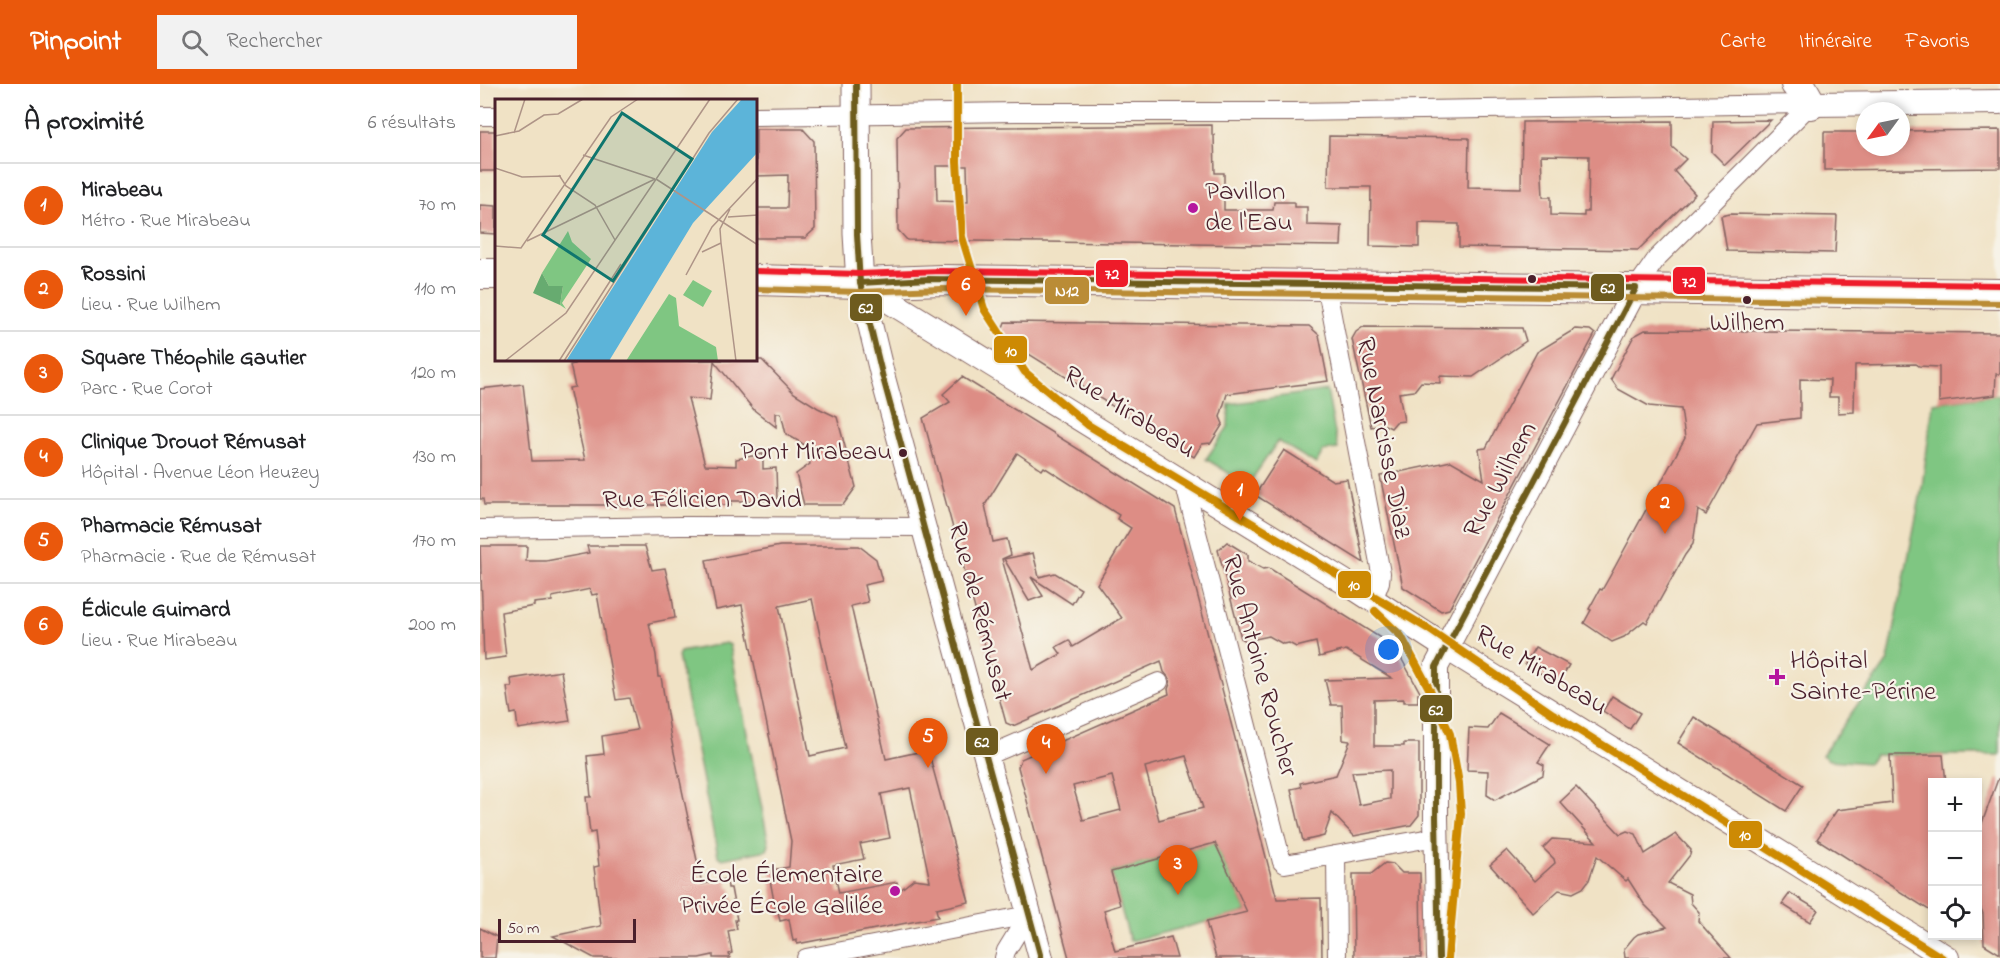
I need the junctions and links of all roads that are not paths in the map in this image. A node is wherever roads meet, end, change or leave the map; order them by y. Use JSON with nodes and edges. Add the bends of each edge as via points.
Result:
{"nodes":[{"id":1,"x":856,"y":84,"type":"edge"},
{"id":2,"x":1803,"y":94,"type":"edge"},
{"id":3,"x":2000,"y":102,"type":"edge"},
{"id":4,"x":856,"y":115,"type":"junction"},
{"id":5,"x":758,"y":116,"type":"edge"},
{"id":6,"x":480,"y":273,"type":"edge"},
{"id":7,"x":495,"y":274,"type":"edge"},
{"id":8,"x":758,"y":280,"type":"edge"},
{"id":9,"x":860,"y":283,"type":"junction"},
{"id":10,"x":1326,"y":284,"type":"junction"},
{"id":11,"x":1636,"y":288,"type":"junction"},
{"id":12,"x":2000,"y":294,"type":"edge"},
{"id":13,"x":1184,"y":482,"type":"junction"},
{"id":14,"x":925,"y":527,"type":"junction"},
{"id":15,"x":480,"y":529,"type":"edge"},
{"id":16,"x":1373,"y":601,"type":"junction"},
{"id":17,"x":1447,"y":648,"type":"junction"},
{"id":18,"x":1159,"y":682,"type":"dead end"},
{"id":19,"x":987,"y":756,"type":"junction"},
{"id":20,"x":1436,"y":837,"type":"junction"},
{"id":21,"x":1336,"y":855,"type":"junction"},
{"id":22,"x":1028,"y":915,"type":"junction"},
{"id":23,"x":806,"y":958,"type":"edge"},
{"id":24,"x":1004,"y":958,"type":"edge"},
{"id":25,"x":1041,"y":958,"type":"edge"},
{"id":26,"x":1337,"y":958,"type":"edge"},
{"id":27,"x":1439,"y":958,"type":"edge"},
{"id":28,"x":1947,"y":958,"type":"edge"}],
"edges":[{"from":1,"to":4,"type":"main road"},
{"from":2,"to":3,"type":"street"},
{"from":2,"to":4,"type":"street","via":[[1294,112]]},
{"from":2,"to":11,"type":"street","name":"Rue Wilhem","via":[[1657,258]]},
{"from":4,"to":5,"type":"street"},
{"from":4,"to":9,"type":"main road"},
{"from":6,"to":7,"type":"main road"},
{"from":8,"to":9,"type":"main road"},
{"from":9,"to":10,"type":"main road","via":[[935,279]]},
{"from":9,"to":13,"type":"street","name":"Rue Mirabeau"},
{"from":9,"to":14,"type":"street","name":"Rue de Rémusat"},
{"from":10,"to":11,"type":"main road"},
{"from":10,"to":16,"type":"street","name":"Rue Narcisse Diaz","via":[[1381,573]]},
{"from":11,"to":12,"type":"main road"},
{"from":11,"to":17,"type":"street","name":"Rue Wilhem"},
{"from":13,"to":16,"type":"street","name":"Rue Mirabeau"},
{"from":13,"to":21,"type":"street","name":"Rue Antoine Roucher","via":[[1282,862]]},
{"from":14,"to":15,"type":"street","name":"Rue Félicien David","via":[[680,525]]},
{"from":14,"to":19,"type":"street","name":"Rue de Rémusat"},
{"from":16,"to":17,"type":"street","name":"Rue Mirabeau"},
{"from":17,"to":20,"type":"street","name":"Rue Wilhem","via":[[1436,667]]},
{"from":17,"to":28,"type":"street","name":"Rue Mirabeau"},
{"from":18,"to":19,"type":"street"},
{"from":19,"to":22,"type":"street","name":"Rue de Rémusat"},
{"from":20,"to":21,"type":"street"},
{"from":20,"to":27,"type":"street","name":"Rue Wilhem"},
{"from":21,"to":26,"type":"street"},
{"from":22,"to":23,"type":"street"},
{"from":22,"to":24,"type":"street"},
{"from":22,"to":25,"type":"street","name":"Rue de Rémusat"}]}
